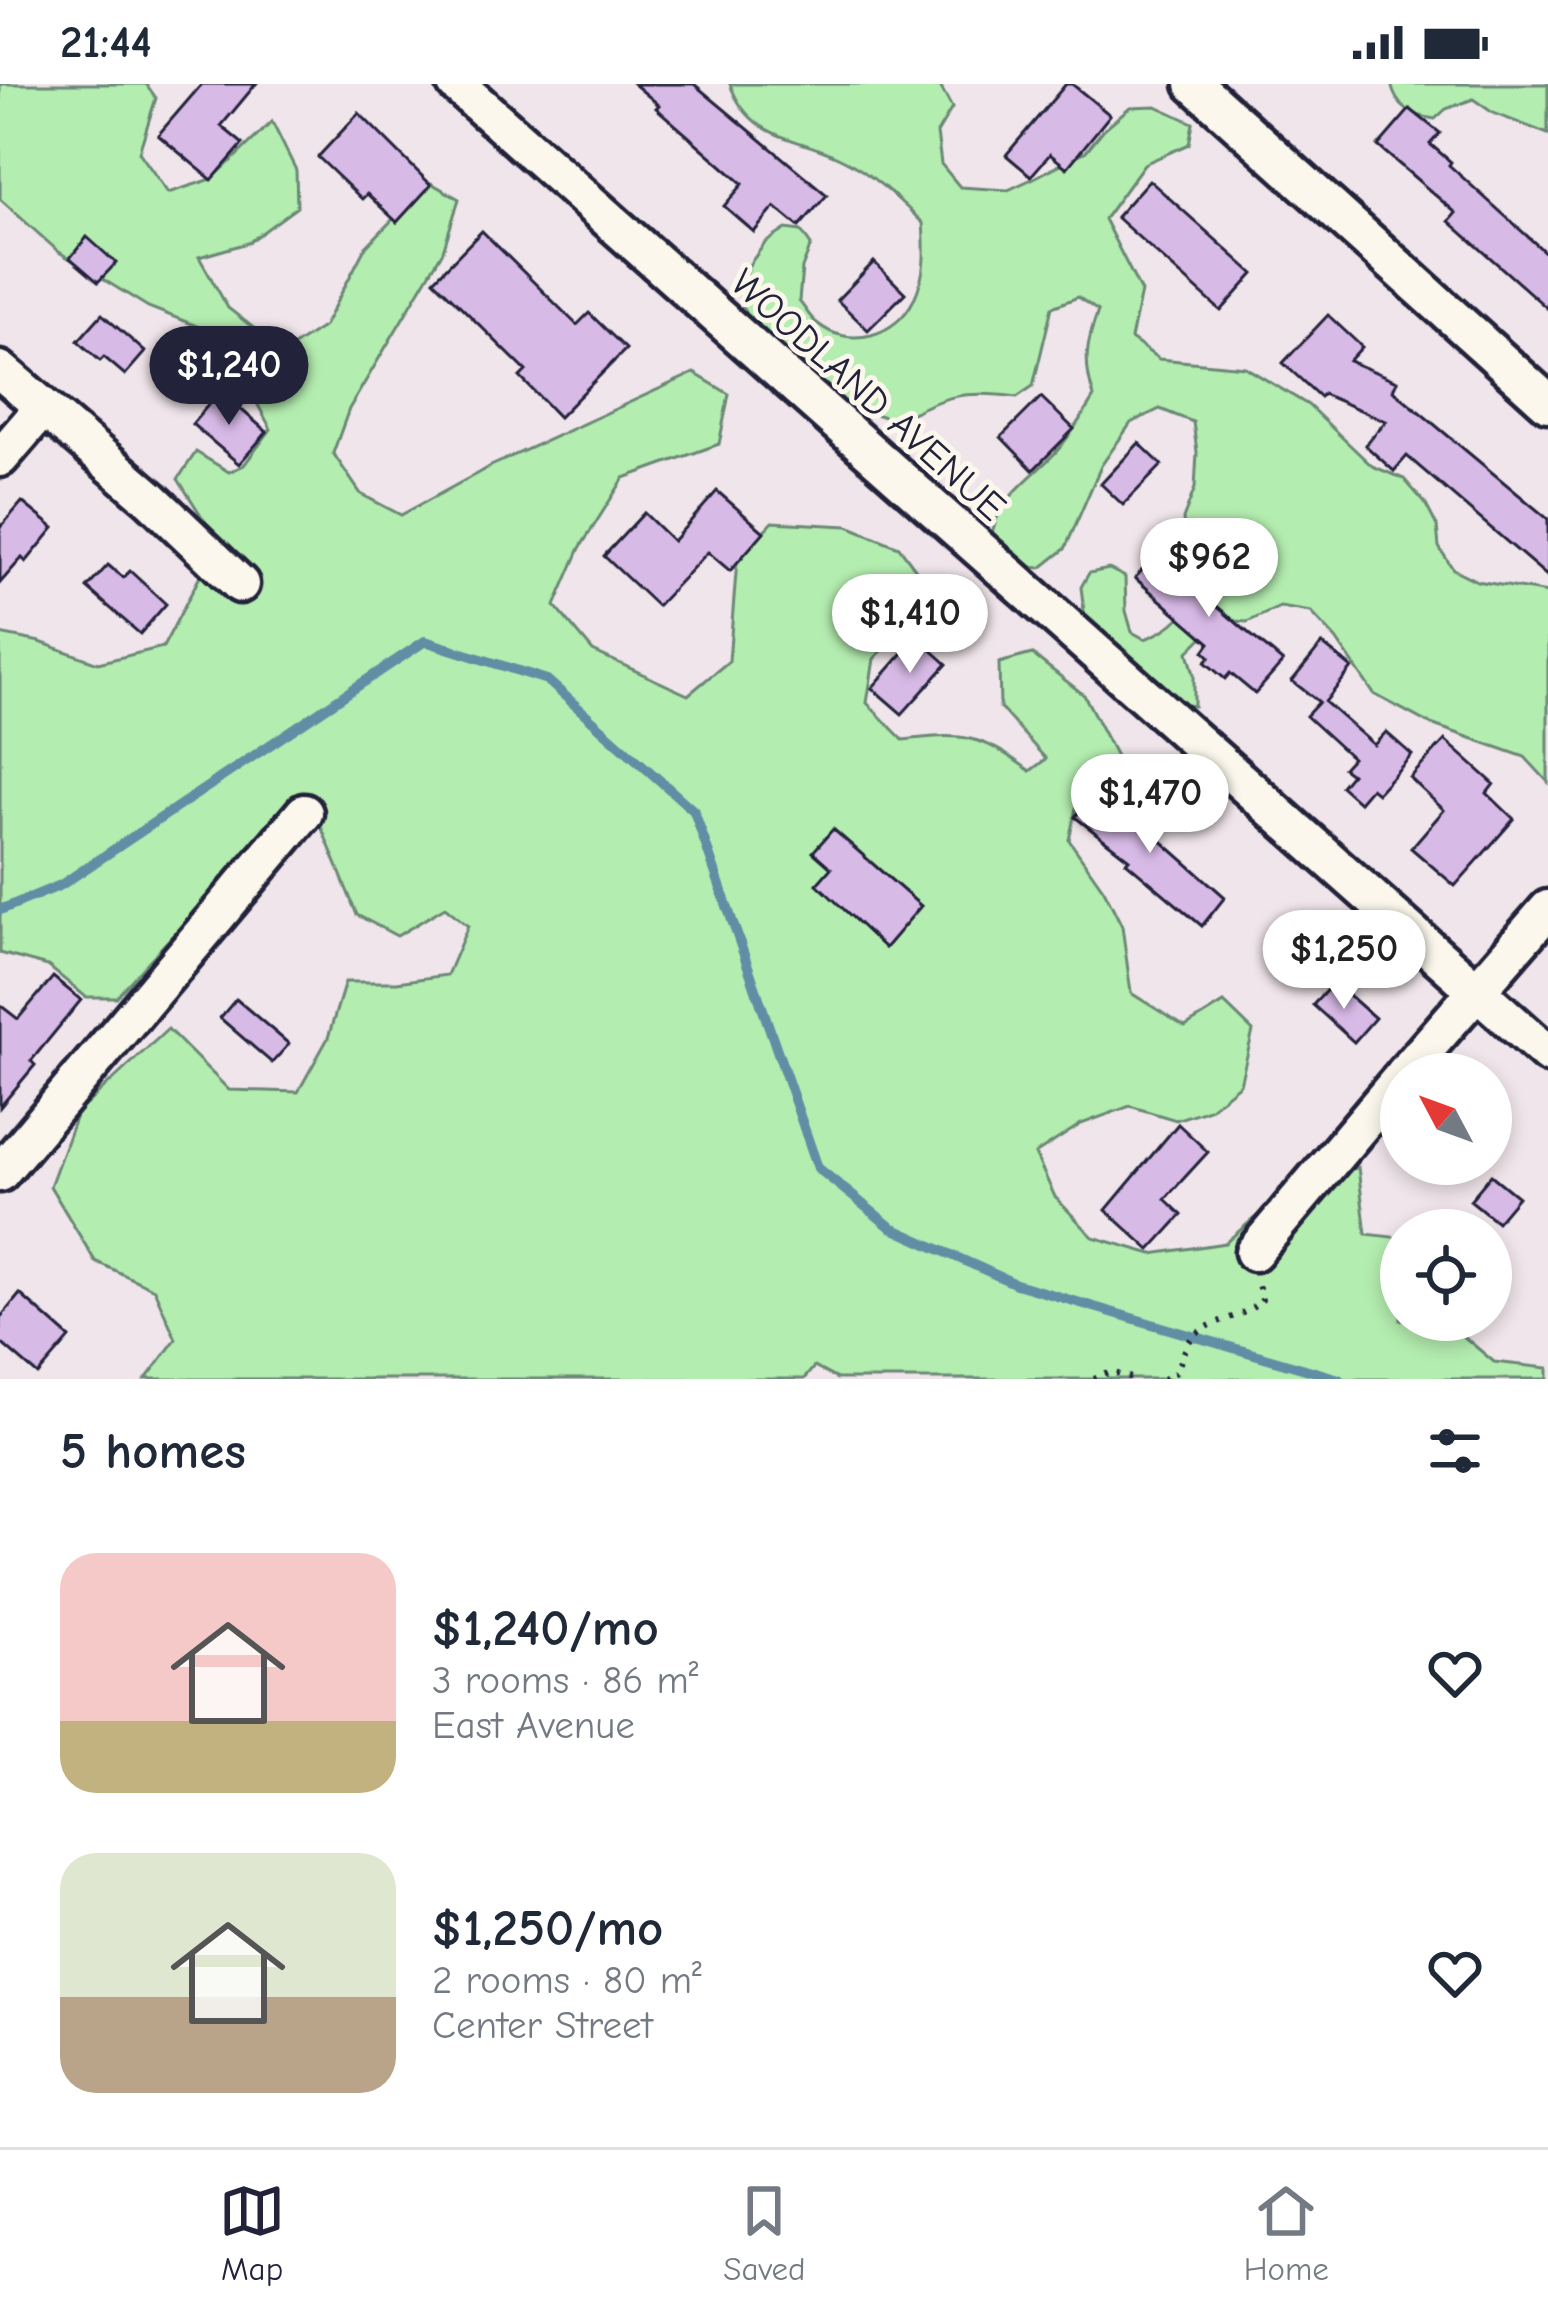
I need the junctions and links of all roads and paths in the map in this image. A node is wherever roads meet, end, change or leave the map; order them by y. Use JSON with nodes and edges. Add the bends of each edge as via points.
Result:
{"nodes":[{"id":1,"x":456,"y":84,"type":"edge"},
{"id":2,"x":1194,"y":84,"type":"edge"},
{"id":3,"x":0,"y":370,"type":"edge"},
{"id":4,"x":1548,"y":403,"type":"edge"},
{"id":5,"x":43,"y":408,"type":"junction"},
{"id":6,"x":0,"y":458,"type":"edge"},
{"id":7,"x":240,"y":584,"type":"dead end"},
{"id":8,"x":304,"y":813,"type":"dead end"},
{"id":9,"x":1548,"y":909,"type":"edge"},
{"id":10,"x":1477,"y":989,"type":"junction"},
{"id":11,"x":1423,"y":1053,"type":"edge"},
{"id":12,"x":1548,"y":1054,"type":"edge"},
{"id":13,"x":1380,"y":1103,"type":"edge"},
{"id":14,"x":0,"y":1173,"type":"edge"},
{"id":15,"x":1258,"y":1246,"type":"joint"},
{"id":16,"x":1094,"y":1379,"type":"edge"},
{"id":17,"x":1135,"y":1379,"type":"edge"},
{"id":18,"x":1163,"y":1379,"type":"edge"}],
"edges":[{"from":1,"to":10,"type":"street","name":"WOODLAND AVENUE"},
{"from":2,"to":4,"type":"street"},
{"from":3,"to":5,"type":"street"},
{"from":5,"to":6,"type":"street"},
{"from":5,"to":7,"type":"street"},
{"from":8,"to":14,"type":"street"},
{"from":9,"to":10,"type":"street"},
{"from":10,"to":11,"type":"street"},
{"from":10,"to":12,"type":"street","name":"WOODLAND AVENUE"},
{"from":13,"to":15,"type":"street"},
{"from":15,"to":18,"type":"path","via":[[1277,1259],[1280,1279],[1260,1280],[1262,1300],[1243,1316],[1203,1328]]},
{"from":16,"to":17,"type":"path","via":[[1111,1372]]}]}
